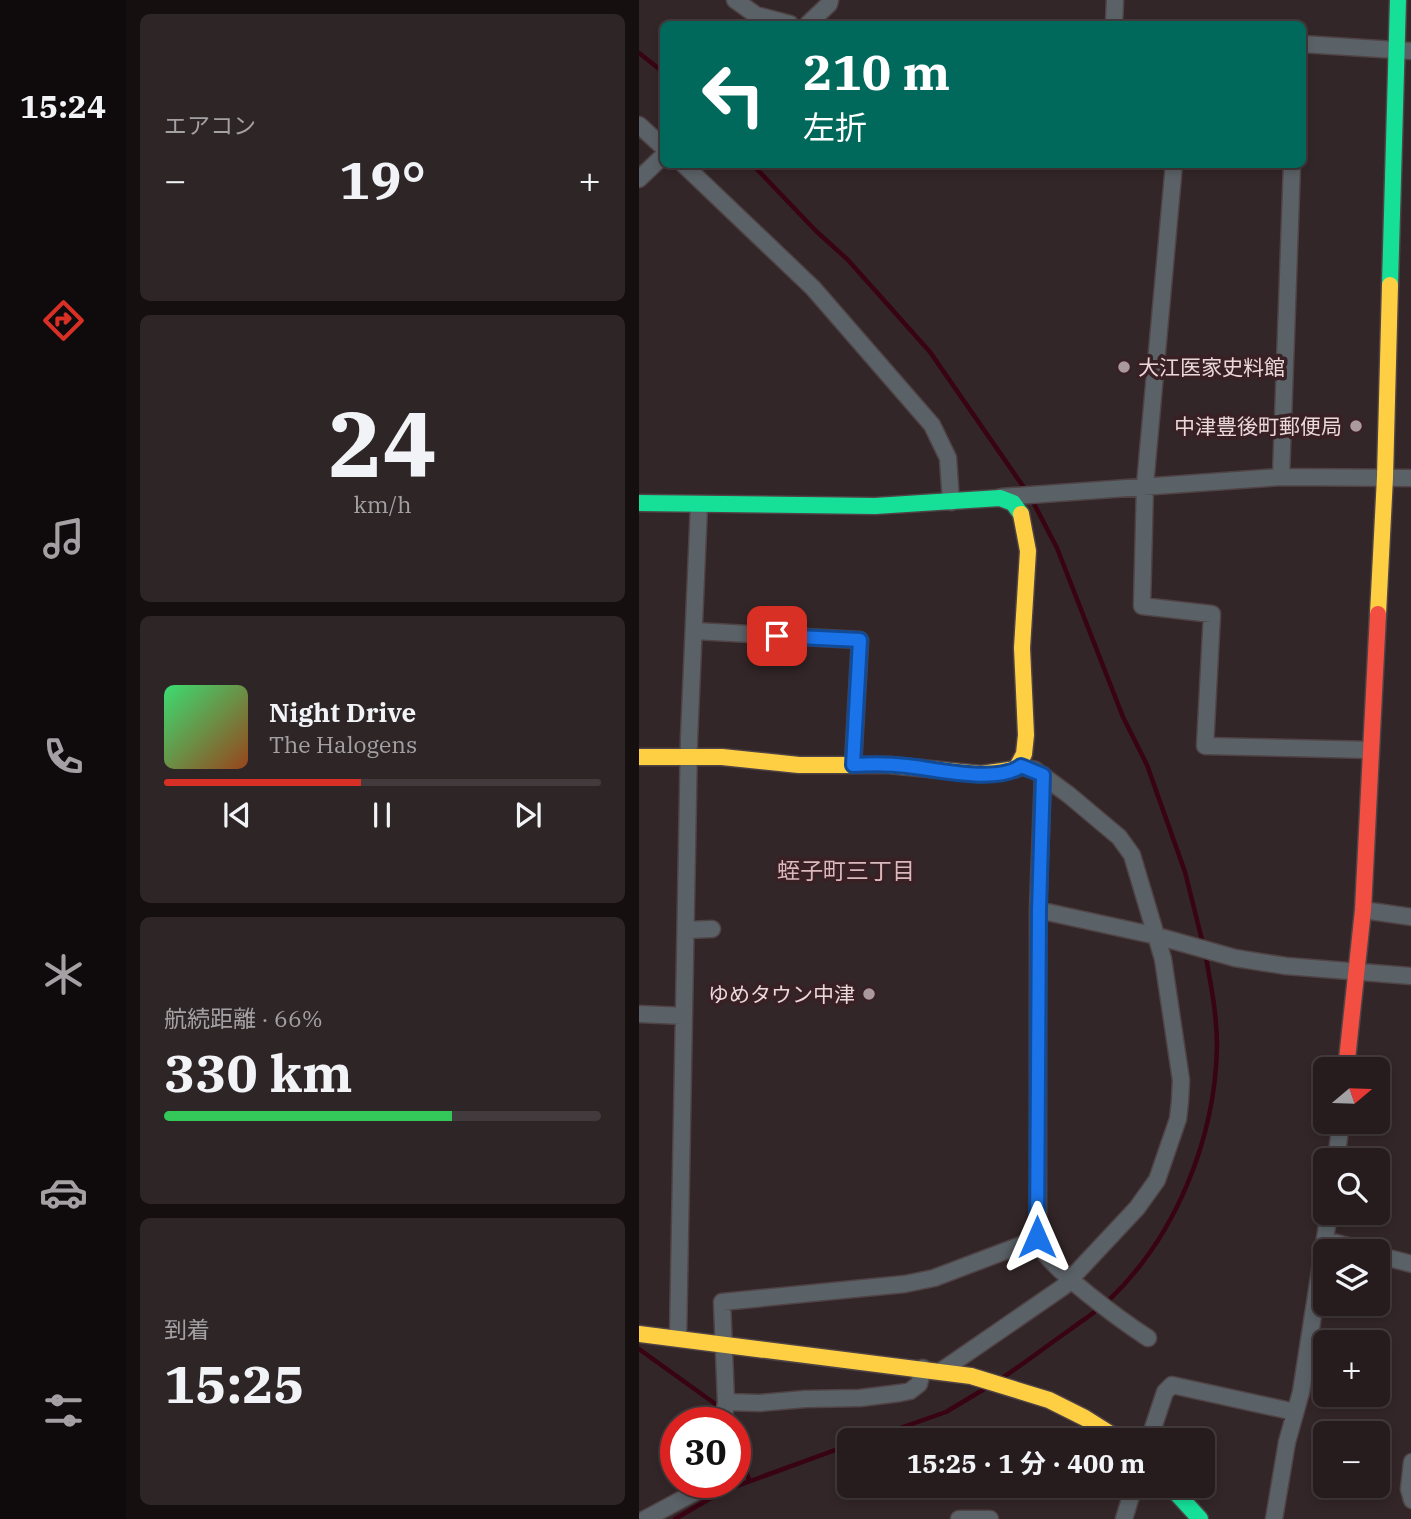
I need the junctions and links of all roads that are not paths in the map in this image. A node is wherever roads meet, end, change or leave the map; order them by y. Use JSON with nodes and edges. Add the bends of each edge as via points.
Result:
{"nodes":[{"id":1,"x":735,"y":0,"type":"edge"},
{"id":2,"x":830,"y":0,"type":"edge"},
{"id":3,"x":1116,"y":0,"type":"edge"},
{"id":4,"x":1398,"y":0,"type":"edge"},
{"id":5,"x":779,"y":21,"type":"edge"},
{"id":6,"x":811,"y":21,"type":"edge"},
{"id":7,"x":1114,"y":21,"type":"edge"},
{"id":8,"x":1306,"y":44,"type":"edge"},
{"id":9,"x":1403,"y":50,"type":"edge"},
{"id":10,"x":639,"y":125,"type":"edge"},
{"id":11,"x":660,"y":143,"type":"edge"},
{"id":12,"x":660,"y":159,"type":"edge"},
{"id":13,"x":687,"y":168,"type":"edge"},
{"id":14,"x":1175,"y":168,"type":"edge"},
{"id":15,"x":1292,"y":168,"type":"edge"},
{"id":16,"x":639,"y":178,"type":"edge"},
{"id":17,"x":1281,"y":477,"type":"junction"},
{"id":18,"x":1385,"y":477,"type":"junction"},
{"id":19,"x":1411,"y":478,"type":"edge"},
{"id":20,"x":1145,"y":485,"type":"junction"},
{"id":21,"x":995,"y":498,"type":"junction"},
{"id":22,"x":951,"y":502,"type":"junction"},
{"id":23,"x":639,"y":503,"type":"edge"},
{"id":24,"x":699,"y":505,"type":"junction"},
{"id":25,"x":694,"y":631,"type":"junction"},
{"id":26,"x":1371,"y":750,"type":"junction"},
{"id":27,"x":639,"y":757,"type":"edge"},
{"id":28,"x":689,"y":757,"type":"junction"},
{"id":29,"x":853,"y":765,"type":"junction"},
{"id":30,"x":1021,"y":766,"type":"junction"},
{"id":31,"x":1043,"y":775,"type":"junction"},
{"id":32,"x":1039,"y":910,"type":"junction"},
{"id":33,"x":1363,"y":910,"type":"junction"},
{"id":34,"x":1411,"y":917,"type":"edge"},
{"id":35,"x":712,"y":929,"type":"dead end"},
{"id":36,"x":686,"y":930,"type":"junction"},
{"id":37,"x":1157,"y":936,"type":"junction"},
{"id":38,"x":1356,"y":971,"type":"junction"},
{"id":39,"x":1411,"y":976,"type":"edge"},
{"id":40,"x":639,"y":1014,"type":"edge"},
{"id":41,"x":684,"y":1016,"type":"junction"},
{"id":42,"x":1347,"y":1057,"type":"edge"},
{"id":43,"x":1037,"y":1239,"type":"junction"},
{"id":44,"x":1390,"y":1258,"type":"edge"},
{"id":45,"x":1411,"y":1264,"type":"edge"},
{"id":46,"x":1071,"y":1278,"type":"junction"},
{"id":47,"x":1314,"y":1316,"type":"edge"},
{"id":48,"x":639,"y":1334,"type":"edge"},
{"id":49,"x":678,"y":1338,"type":"junction"},
{"id":50,"x":1148,"y":1338,"type":"dead end"},
{"id":51,"x":723,"y":1344,"type":"junction"},
{"id":52,"x":923,"y":1368,"type":"junction"},
{"id":53,"x":941,"y":1371,"type":"junction"},
{"id":54,"x":724,"y":1407,"type":"edge"},
{"id":55,"x":734,"y":1407,"type":"edge"},
{"id":56,"x":1295,"y":1412,"type":"junction"},
{"id":57,"x":1101,"y":1428,"type":"edge"},
{"id":58,"x":1153,"y":1428,"type":"edge"},
{"id":59,"x":1411,"y":1462,"type":"edge"},
{"id":60,"x":684,"y":1498,"type":"edge"},
{"id":61,"x":1130,"y":1498,"type":"edge"},
{"id":62,"x":1181,"y":1498,"type":"edge"},
{"id":63,"x":1411,"y":1500,"type":"edge"},
{"id":64,"x":645,"y":1519,"type":"edge"},
{"id":65,"x":959,"y":1519,"type":"edge"},
{"id":66,"x":990,"y":1519,"type":"edge"},
{"id":67,"x":1124,"y":1519,"type":"edge"},
{"id":68,"x":1200,"y":1519,"type":"edge"},
{"id":69,"x":1274,"y":1519,"type":"edge"}],
"edges":[{"from":1,"to":5,"type":"street","via":[[756,15]]},
{"from":2,"to":6,"type":"street"},
{"from":3,"to":7,"type":"street"},
{"from":4,"to":9,"type":"street"},
{"from":8,"to":9,"type":"street"},
{"from":9,"to":18,"type":"street"},
{"from":10,"to":11,"type":"street"},
{"from":12,"to":16,"type":"street"},
{"from":13,"to":22,"type":"street","via":[[813,288],[932,425],[948,458]]},
{"from":14,"to":20,"type":"street"},
{"from":15,"to":17,"type":"street"},
{"from":17,"to":18,"type":"street"},
{"from":17,"to":20,"type":"street"},
{"from":18,"to":19,"type":"street"},
{"from":18,"to":26,"type":"street"},
{"from":20,"to":21,"type":"street"},
{"from":20,"to":26,"type":"street","via":[[1142,606],[1212,614],[1205,746]]},
{"from":21,"to":22,"type":"street"},
{"from":21,"to":30,"type":"street","via":[[1013,502],[1026,533],[1022,648],[1026,719]]},
{"from":22,"to":24,"type":"street"},
{"from":23,"to":24,"type":"street"},
{"from":24,"to":25,"type":"street"},
{"from":25,"to":28,"type":"street"},
{"from":25,"to":29,"type":"street","via":[[860,640]]},
{"from":26,"to":33,"type":"street"},
{"from":27,"to":28,"type":"street"},
{"from":28,"to":29,"type":"street"},
{"from":28,"to":36,"type":"street"},
{"from":29,"to":30,"type":"street","via":[[981,774]]},
{"from":30,"to":31,"type":"street"},
{"from":31,"to":32,"type":"street"},
{"from":31,"to":37,"type":"street","via":[[1126,846]]},
{"from":32,"to":37,"type":"street"},
{"from":32,"to":43,"type":"street"},
{"from":33,"to":34,"type":"street"},
{"from":33,"to":38,"type":"street"},
{"from":35,"to":36,"type":"street"},
{"from":36,"to":41,"type":"street"},
{"from":37,"to":38,"type":"street","via":[[1235,958]]},
{"from":37,"to":46,"type":"street","via":[[1181,1080],[1178,1119],[1152,1190]]},
{"from":38,"to":39,"type":"street"},
{"from":38,"to":42,"type":"street"},
{"from":40,"to":41,"type":"street"},
{"from":41,"to":49,"type":"street"},
{"from":43,"to":46,"type":"street","via":[[1045,1255]]},
{"from":43,"to":51,"type":"street","via":[[934,1278],[905,1284],[722,1302]]},
{"from":44,"to":45,"type":"street"},
{"from":46,"to":50,"type":"street"},
{"from":46,"to":53,"type":"street"},
{"from":47,"to":56,"type":"street"},
{"from":48,"to":49,"type":"street"},
{"from":49,"to":51,"type":"street"},
{"from":51,"to":52,"type":"street"},
{"from":51,"to":54,"type":"street"},
{"from":52,"to":53,"type":"street"},
{"from":52,"to":55,"type":"street","via":[[919,1384],[910,1391]]},
{"from":53,"to":57,"type":"street","via":[[1040,1396]]},
{"from":56,"to":58,"type":"street","via":[[1172,1385],[1165,1392]]},
{"from":56,"to":69,"type":"street"},
{"from":59,"to":63,"type":"street"},
{"from":60,"to":64,"type":"street"},
{"from":61,"to":67,"type":"street"},
{"from":62,"to":68,"type":"street"},
{"from":65,"to":66,"type":"street"}]}
